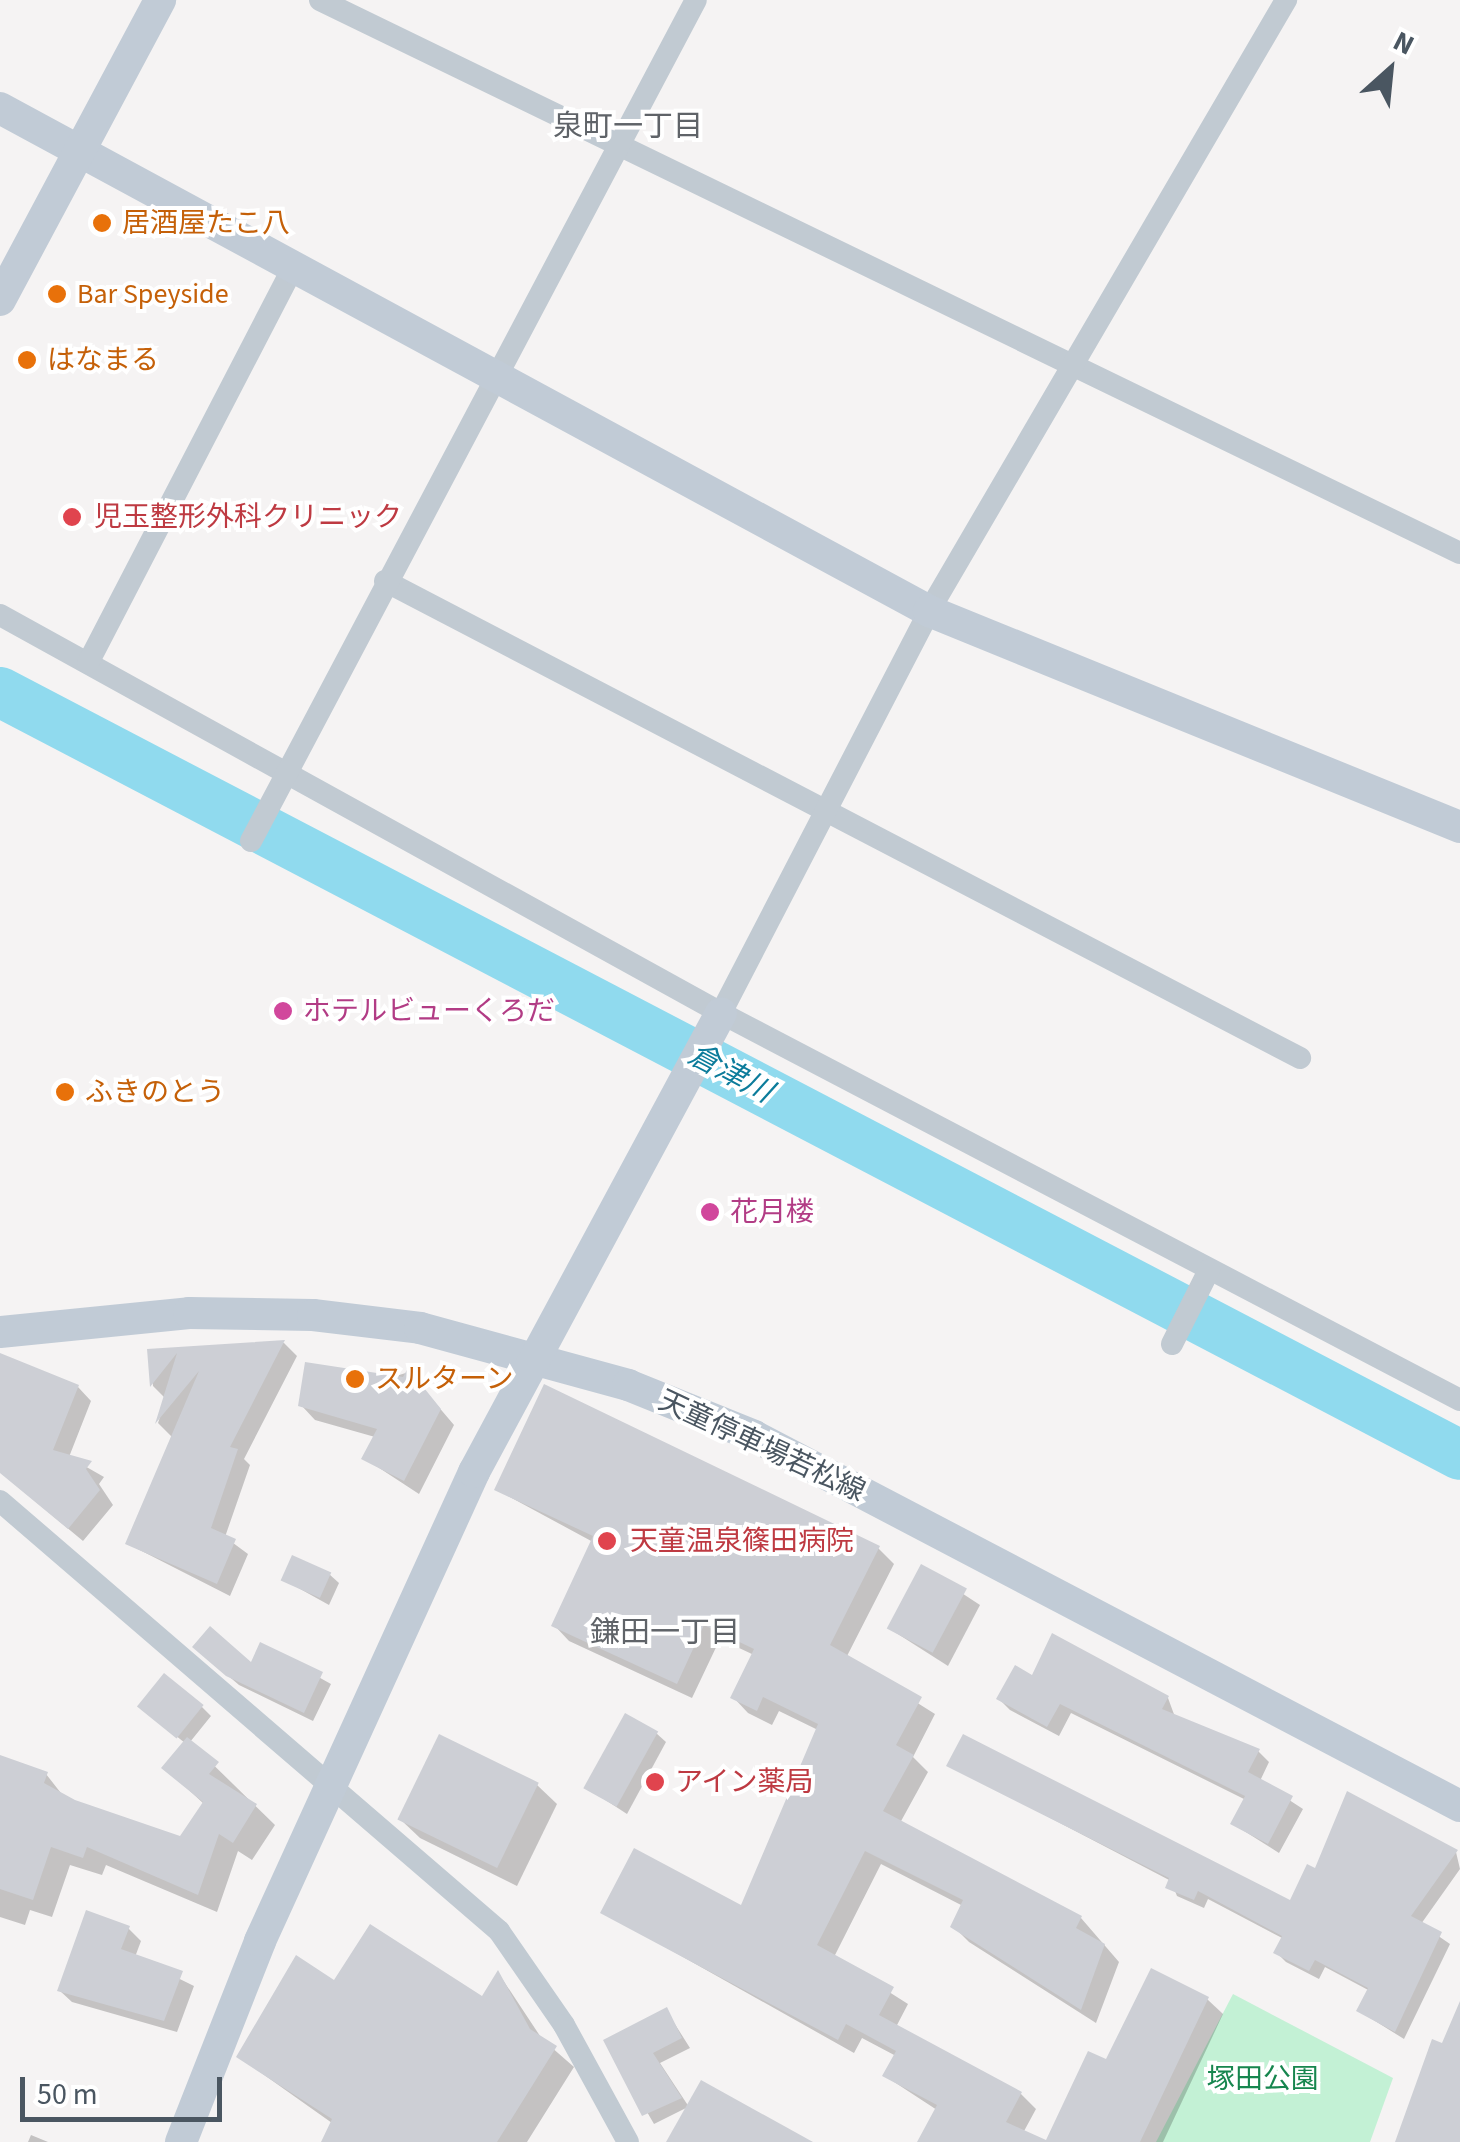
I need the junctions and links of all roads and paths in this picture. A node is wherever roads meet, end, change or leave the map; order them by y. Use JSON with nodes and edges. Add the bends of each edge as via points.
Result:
{"nodes":[{"id":1,"x":160,"y":0,"type":"edge"},
{"id":2,"x":320,"y":0,"type":"edge"},
{"id":3,"x":696,"y":0,"type":"edge"},
{"id":4,"x":1286,"y":0,"type":"edge"},
{"id":5,"x":0,"y":108,"type":"edge"},
{"id":6,"x":78,"y":149,"type":"junction"},
{"id":7,"x":614,"y":150,"type":"junction"},
{"id":8,"x":294,"y":266,"type":"junction"},
{"id":9,"x":0,"y":300,"type":"edge"},
{"id":10,"x":1074,"y":364,"type":"junction"},
{"id":11,"x":496,"y":376,"type":"junction"},
{"id":12,"x":1460,"y":553,"type":"edge"},
{"id":13,"x":385,"y":581,"type":"junction"},
{"id":14,"x":929,"y":611,"type":"junction"},
{"id":15,"x":0,"y":615,"type":"edge"},
{"id":16,"x":88,"y":663,"type":"junction"},
{"id":17,"x":283,"y":779,"type":"junction"},
{"id":18,"x":823,"y":807,"type":"junction"},
{"id":19,"x":1460,"y":827,"type":"edge"},
{"id":20,"x":251,"y":841,"type":"dead end"},
{"id":21,"x":721,"y":1013,"type":"junction"},
{"id":22,"x":1300,"y":1058,"type":"dead end"},
{"id":23,"x":1206,"y":1277,"type":"junction"},
{"id":24,"x":0,"y":1332,"type":"edge"},
{"id":25,"x":1174,"y":1339,"type":"dead end"},
{"id":26,"x":538,"y":1358,"type":"junction"},
{"id":27,"x":1460,"y":1400,"type":"edge"},
{"id":28,"x":0,"y":1501,"type":"edge"},
{"id":29,"x":328,"y":1788,"type":"junction"},
{"id":30,"x":1460,"y":1806,"type":"edge"},
{"id":31,"x":181,"y":2142,"type":"edge"},
{"id":32,"x":628,"y":2142,"type":"edge"}],
"edges":[{"from":1,"to":6,"type":"street"},
{"from":2,"to":7,"type":"street"},
{"from":3,"to":7,"type":"street"},
{"from":4,"to":10,"type":"street"},
{"from":5,"to":6,"type":"street"},
{"from":6,"to":8,"type":"street"},
{"from":6,"to":9,"type":"street"},
{"from":7,"to":10,"type":"street"},
{"from":7,"to":11,"type":"street"},
{"from":8,"to":11,"type":"street"},
{"from":8,"to":16,"type":"street"},
{"from":10,"to":12,"type":"street"},
{"from":10,"to":14,"type":"street"},
{"from":11,"to":13,"type":"street"},
{"from":11,"to":14,"type":"street"},
{"from":13,"to":17,"type":"street"},
{"from":13,"to":18,"type":"street"},
{"from":14,"to":18,"type":"street"},
{"from":14,"to":19,"type":"street"},
{"from":15,"to":16,"type":"street"},
{"from":16,"to":17,"type":"street"},
{"from":17,"to":20,"type":"street"},
{"from":17,"to":21,"type":"street"},
{"from":18,"to":21,"type":"street"},
{"from":18,"to":22,"type":"street"},
{"from":21,"to":23,"type":"street"},
{"from":21,"to":26,"type":"street"},
{"from":23,"to":25,"type":"street"},
{"from":23,"to":27,"type":"street"},
{"from":24,"to":26,"type":"street","name":"天童停車場若松線","via":[[189,1313],[313,1315],[420,1328]]},
{"from":26,"to":29,"type":"street","via":[[474,1472]]},
{"from":26,"to":30,"type":"street","name":"天童停車場若松線","via":[[754,1436]]},
{"from":28,"to":29,"type":"street"},
{"from":29,"to":31,"type":"street"},
{"from":29,"to":32,"type":"street","via":[[499,1932],[564,2025]]}]}
